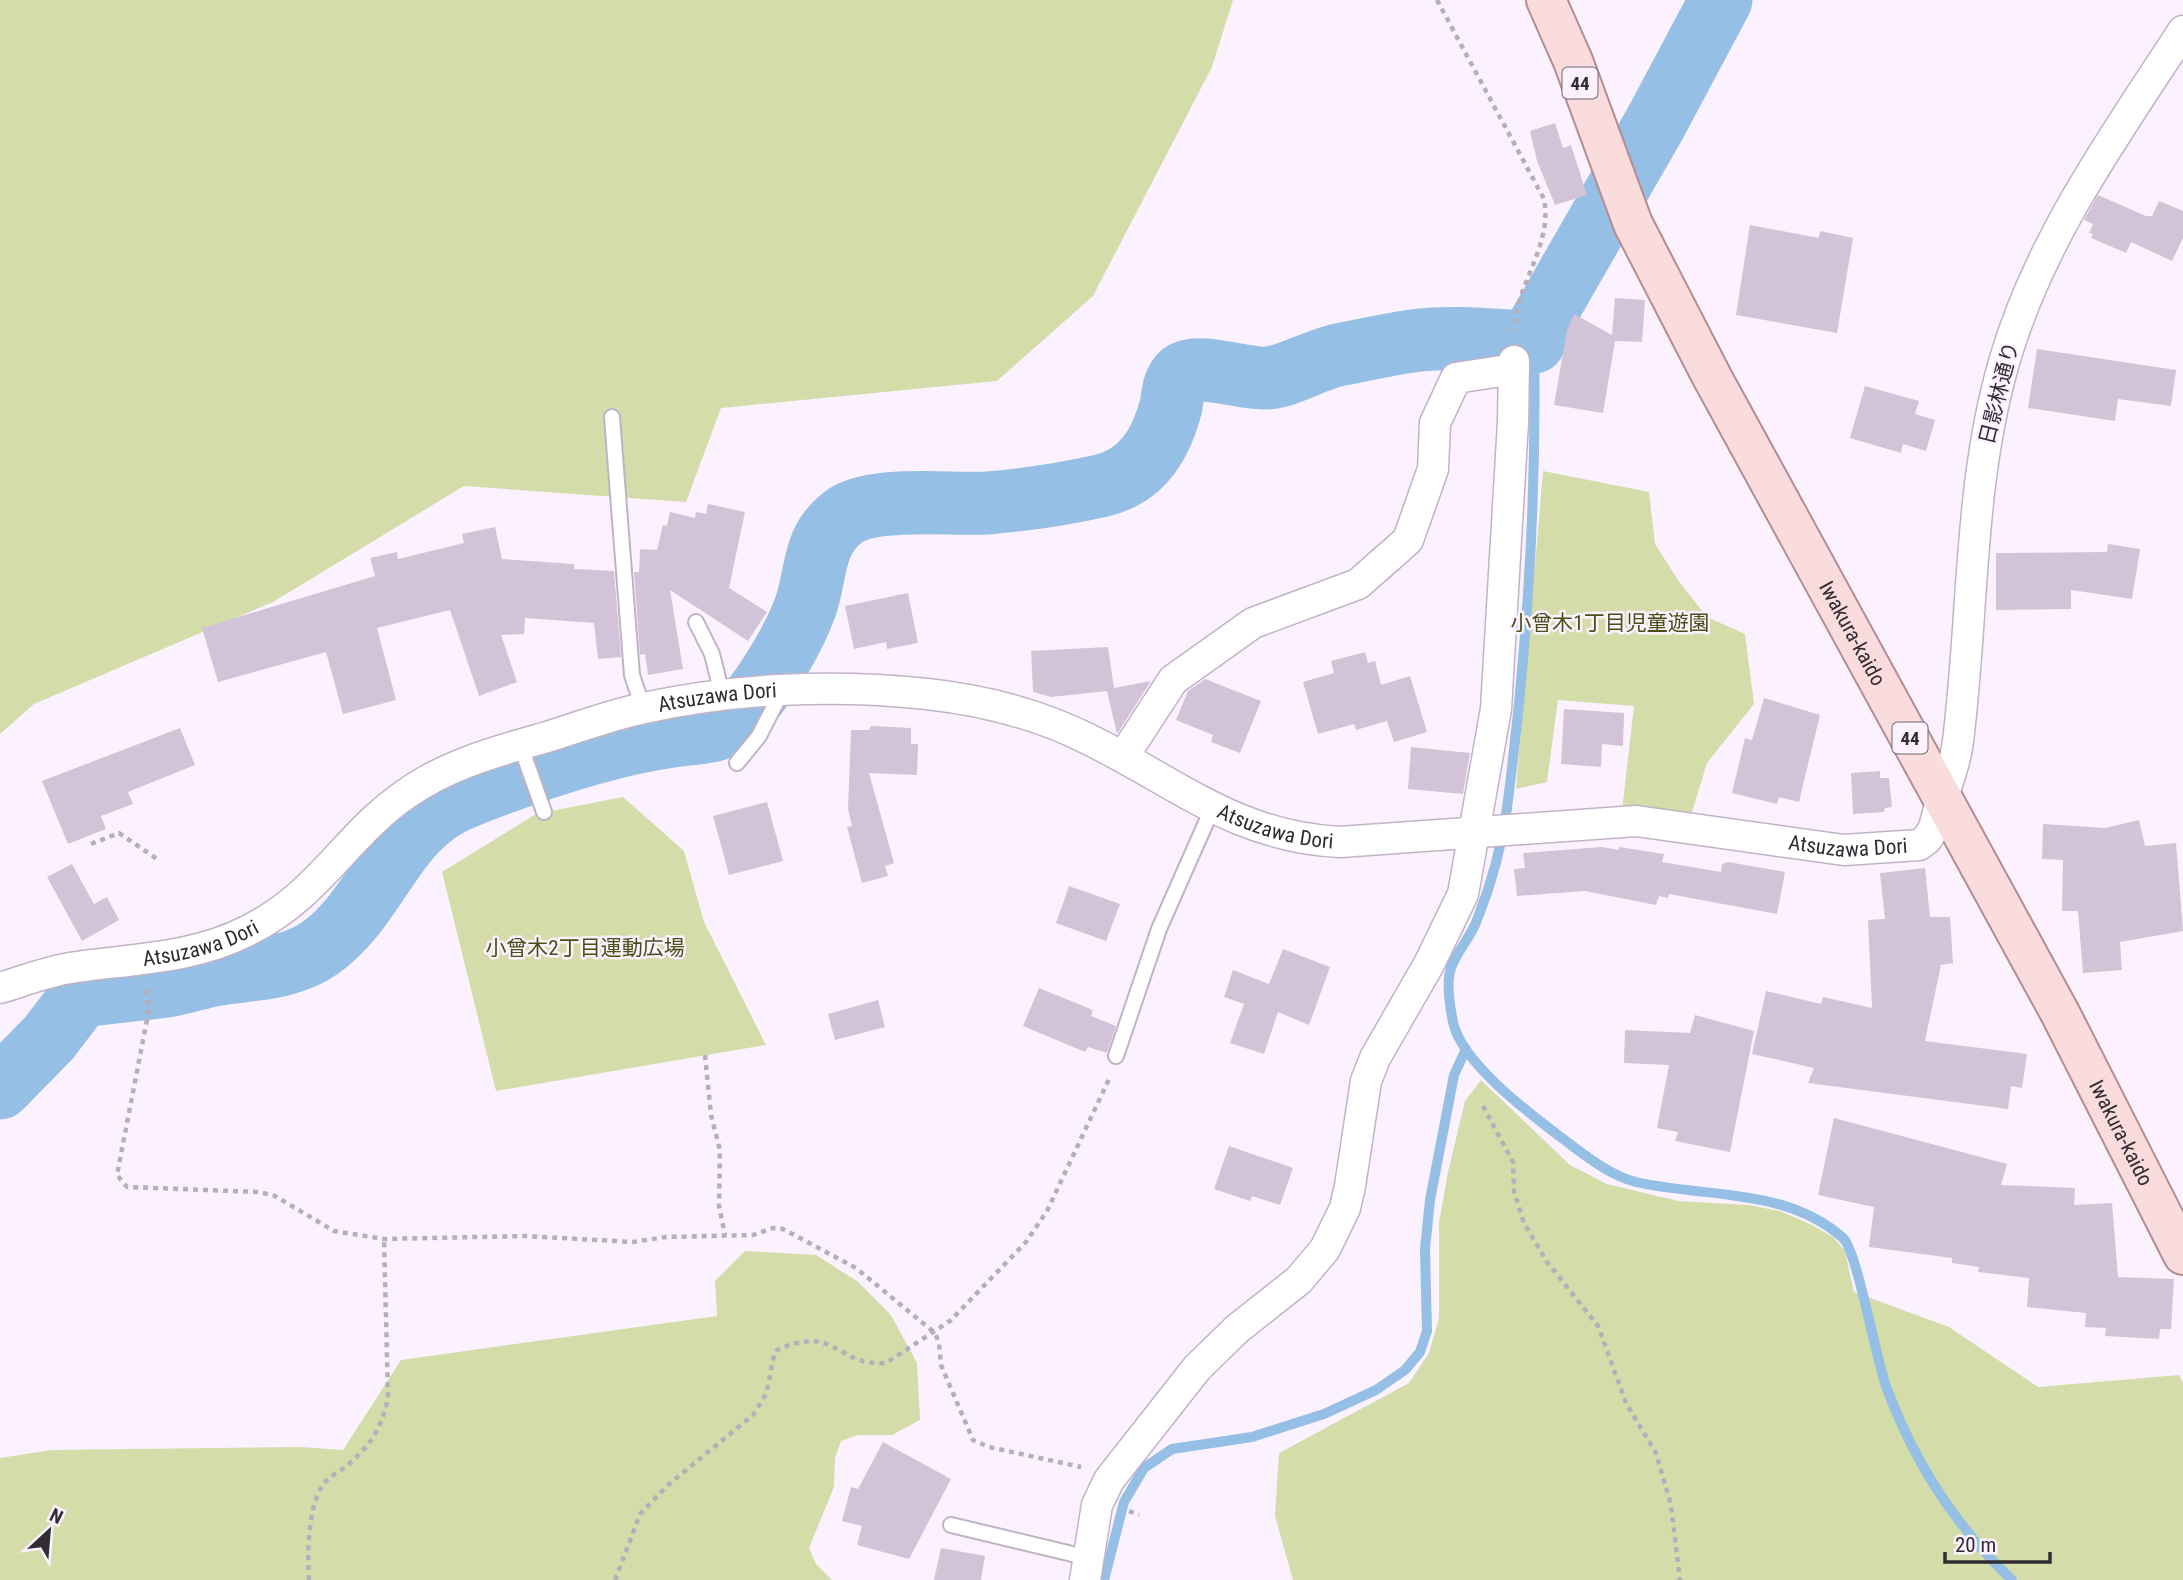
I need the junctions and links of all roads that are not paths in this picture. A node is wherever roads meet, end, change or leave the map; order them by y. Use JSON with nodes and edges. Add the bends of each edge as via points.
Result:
{"nodes":[{"id":1,"x":1546,"y":0,"type":"edge"},
{"id":2,"x":2183,"y":31,"type":"edge"},
{"id":3,"x":612,"y":417,"type":"dead end"},
{"id":4,"x":696,"y":622,"type":"dead end"},
{"id":5,"x":782,"y":691,"type":"junction"},
{"id":6,"x":722,"y":694,"type":"junction"},
{"id":7,"x":643,"y":708,"type":"junction"},
{"id":8,"x":523,"y":752,"type":"junction"},
{"id":9,"x":1123,"y":757,"type":"junction"},
{"id":10,"x":737,"y":763,"type":"dead end"},
{"id":11,"x":1941,"y":796,"type":"junction"},
{"id":12,"x":1212,"y":809,"type":"junction"},
{"id":13,"x":544,"y":812,"type":"dead end"},
{"id":14,"x":1476,"y":832,"type":"junction"},
{"id":15,"x":0,"y":988,"type":"edge"},
{"id":16,"x":1116,"y":1056,"type":"road end"},
{"id":17,"x":2183,"y":1255,"type":"edge"},
{"id":18,"x":951,"y":1525,"type":"dead end"},
{"id":19,"x":1087,"y":1569,"type":"edge"}],
"edges":[{"from":1,"to":11,"type":"main road","name":"Iwakura-kaido","number":"44","via":[[1633,223]]},
{"from":2,"to":11,"type":"street","name":"日影林通り","via":[[2069,206],[2040,264],[2004,359],[1977,497],[1958,745]]},
{"from":3,"to":7,"type":"lane","via":[[632,675]]},
{"from":4,"to":6,"type":"lane","via":[[712,654]]},
{"from":5,"to":6,"type":"street","name":"Atsuzawa Dori"},
{"from":5,"to":9,"type":"street","name":"Atsuzawa Dori","via":[[929,694],[993,706],[1049,721]]},
{"from":5,"to":10,"type":"lane","via":[[759,736]]},
{"from":6,"to":7,"type":"street","name":"Atsuzawa Dori"},
{"from":7,"to":8,"type":"street","name":"Atsuzawa Dori"},
{"from":8,"to":13,"type":"lane"},
{"from":8,"to":15,"type":"street","name":"Atsuzawa Dori","via":[[444,771],[404,794],[370,822],[311,888],[243,934],[189,952],[69,969]]},
{"from":9,"to":12,"type":"street","name":"Atsuzawa Dori"},
{"from":9,"to":14,"type":"street","via":[[1173,680],[1253,623],[1358,584],[1408,540],[1433,469],[1435,423],[1456,378],[1514,365],[1496,709]]},
{"from":11,"to":14,"type":"street","name":"Atsuzawa Dori","via":[[1927,839],[1919,845],[1891,848],[1802,847],[1636,821]]},
{"from":11,"to":17,"type":"main road","name":"Iwakura-kaido","number":"44","via":[[2060,1013]]},
{"from":12,"to":14,"type":"street","name":"Atsuzawa Dori","via":[[1254,827],[1311,841]]},
{"from":12,"to":16,"type":"lane","via":[[1159,929]]},
{"from":14,"to":19,"type":"street","via":[[1453,919],[1382,1041],[1366,1081],[1345,1208],[1325,1249],[1299,1280],[1197,1368],[1109,1480],[1097,1505]]},
{"from":18,"to":19,"type":"lane"}]}
